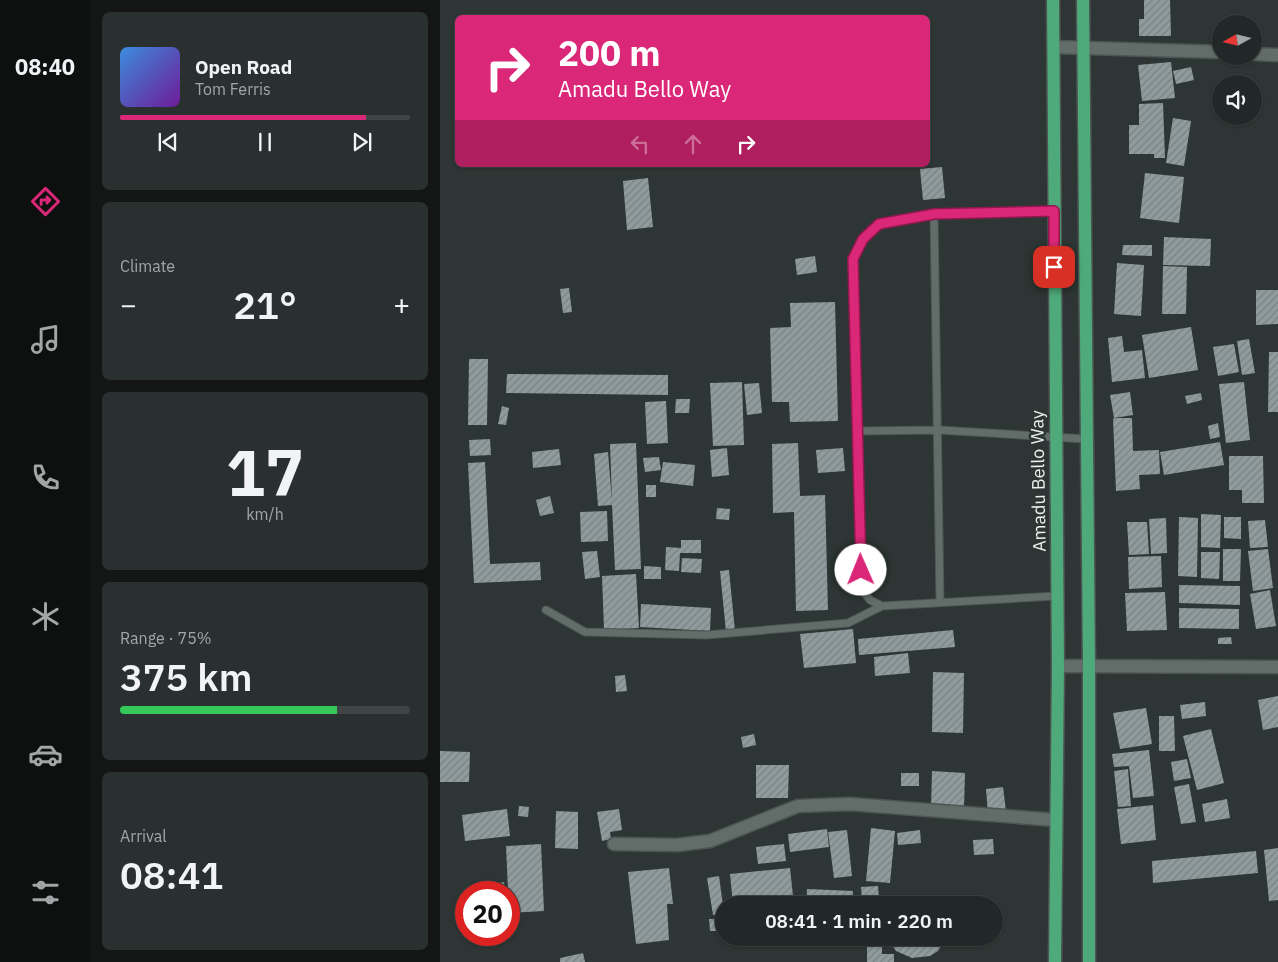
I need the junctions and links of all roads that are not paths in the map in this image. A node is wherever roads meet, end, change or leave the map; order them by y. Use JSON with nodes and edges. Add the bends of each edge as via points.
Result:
{"nodes":[{"id":1,"x":1053,"y":0,"type":"edge"},
{"id":2,"x":1083,"y":0,"type":"edge"},
{"id":3,"x":1054,"y":47,"type":"junction"},
{"id":4,"x":1083,"y":47,"type":"junction"},
{"id":5,"x":1212,"y":52,"type":"edge"},
{"id":6,"x":1262,"y":54,"type":"edge"},
{"id":7,"x":1278,"y":55,"type":"edge"},
{"id":8,"x":1054,"y":211,"type":"junction"},
{"id":9,"x":934,"y":214,"type":"junction"},
{"id":10,"x":938,"y":430,"type":"junction"},
{"id":11,"x":858,"y":431,"type":"junction"},
{"id":12,"x":1055,"y":436,"type":"junction"},
{"id":13,"x":1086,"y":439,"type":"junction"},
{"id":14,"x":1056,"y":596,"type":"junction"},
{"id":15,"x":940,"y":602,"type":"junction"},
{"id":16,"x":882,"y":606,"type":"junction"},
{"id":17,"x":546,"y":610,"type":"dead end"},
{"id":18,"x":1058,"y":666,"type":"junction"},
{"id":19,"x":1089,"y":666,"type":"junction"},
{"id":20,"x":1278,"y":667,"type":"edge"},
{"id":21,"x":1056,"y":820,"type":"junction"},
{"id":22,"x":614,"y":844,"type":"dead end"},
{"id":23,"x":1055,"y":962,"type":"edge"},
{"id":24,"x":1089,"y":962,"type":"edge"}],
"edges":[{"from":1,"to":3,"type":"main road","name":"Amadu Bello Way"},
{"from":2,"to":4,"type":"main road"},
{"from":3,"to":4,"type":"street"},
{"from":3,"to":8,"type":"main road","name":"Amadu Bello Way"},
{"from":4,"to":5,"type":"street"},
{"from":4,"to":13,"type":"main road"},
{"from":6,"to":7,"type":"street"},
{"from":8,"to":9,"type":"lane"},
{"from":8,"to":12,"type":"main road","name":"Amadu Bello Way"},
{"from":9,"to":10,"type":"lane"},
{"from":9,"to":11,"type":"lane","via":[[879,224],[863,239],[853,259]]},
{"from":10,"to":11,"type":"lane"},
{"from":10,"to":12,"type":"lane"},
{"from":10,"to":15,"type":"lane"},
{"from":11,"to":16,"type":"lane","via":[[862,590],[870,600]]},
{"from":12,"to":13,"type":"lane"},
{"from":12,"to":14,"type":"main road","name":"Amadu Bello Way"},
{"from":13,"to":19,"type":"main road"},
{"from":14,"to":15,"type":"lane"},
{"from":14,"to":18,"type":"main road","name":"Amadu Bello Way"},
{"from":15,"to":16,"type":"lane"},
{"from":16,"to":17,"type":"lane","via":[[848,623],[708,635],[585,632]]},
{"from":18,"to":19,"type":"street"},
{"from":18,"to":21,"type":"main road","name":"Amadu Bello Way"},
{"from":19,"to":20,"type":"street"},
{"from":19,"to":24,"type":"main road"},
{"from":21,"to":22,"type":"street","via":[[850,804],[798,806],[710,841],[677,846]]},
{"from":21,"to":23,"type":"main road","name":"Amadu Bello Way"}]}
